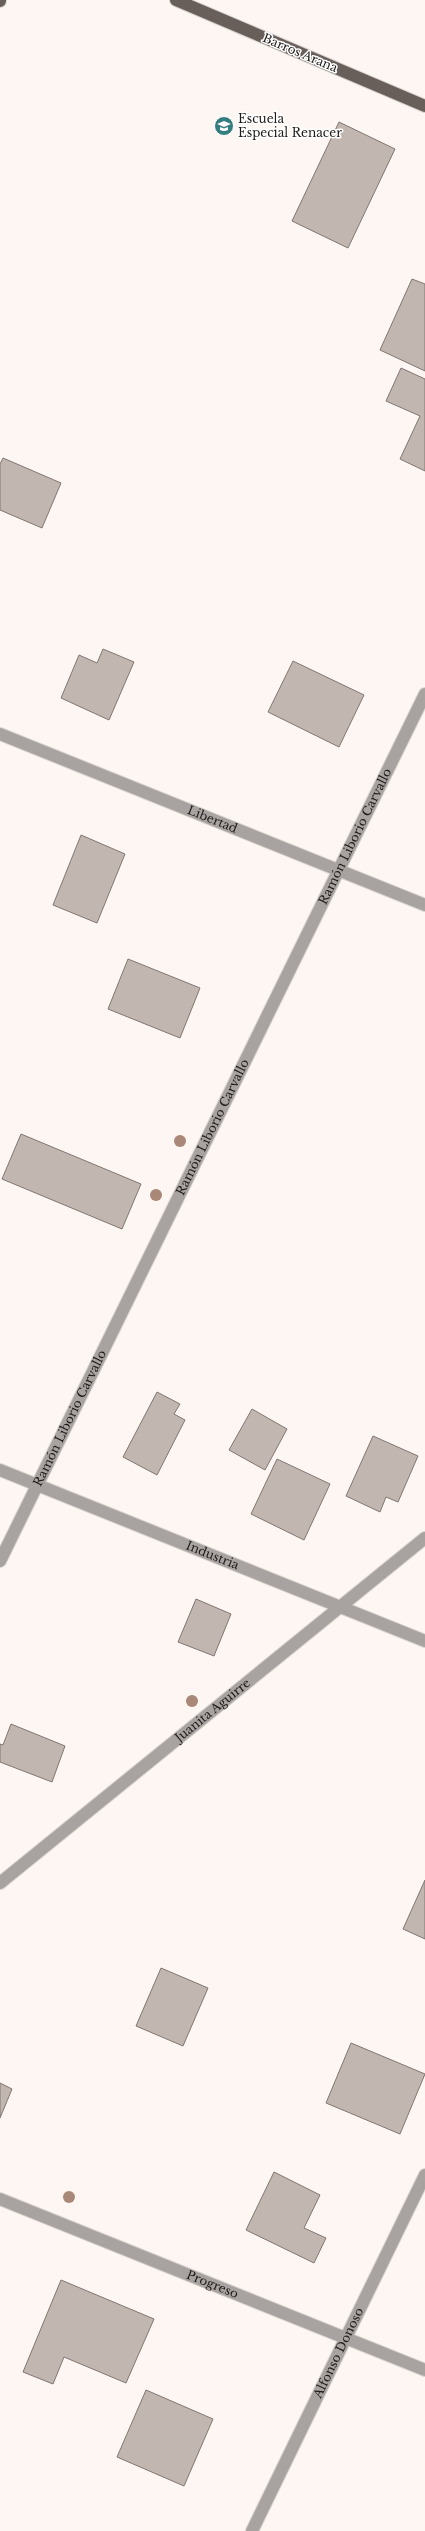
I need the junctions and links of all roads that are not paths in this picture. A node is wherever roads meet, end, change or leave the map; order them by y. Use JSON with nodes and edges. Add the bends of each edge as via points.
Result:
{"nodes":[{"id":1,"x":176,"y":0,"type":"edge"},
{"id":2,"x":425,"y":106,"type":"edge"},
{"id":3,"x":425,"y":694,"type":"edge"},
{"id":4,"x":0,"y":734,"type":"edge"},
{"id":5,"x":339,"y":870,"type":"junction"},
{"id":6,"x":425,"y":905,"type":"edge"},
{"id":7,"x":0,"y":1470,"type":"edge"},
{"id":8,"x":37,"y":1485,"type":"junction"},
{"id":9,"x":425,"y":1538,"type":"edge"},
{"id":10,"x":0,"y":1561,"type":"edge"},
{"id":11,"x":341,"y":1606,"type":"junction"},
{"id":12,"x":425,"y":1641,"type":"edge"},
{"id":13,"x":0,"y":1883,"type":"edge"},
{"id":14,"x":425,"y":2175,"type":"edge"},
{"id":15,"x":0,"y":2199,"type":"edge"},
{"id":16,"x":344,"y":2338,"type":"junction"},
{"id":17,"x":425,"y":2370,"type":"edge"},
{"id":18,"x":252,"y":2531,"type":"edge"}],
"edges":[{"from":1,"to":2,"type":"main road","name":"Barros Arana"},
{"from":3,"to":5,"type":"street","name":"Ramón Liborio Carvallo"},
{"from":4,"to":5,"type":"street","name":"Libertad"},
{"from":5,"to":6,"type":"street","name":"Libertad"},
{"from":5,"to":8,"type":"street","name":"Ramón Liborio Carvallo"},
{"from":7,"to":8,"type":"street","name":"Industria"},
{"from":8,"to":10,"type":"street","name":"Ramón Liborio Carvallo"},
{"from":8,"to":11,"type":"street","name":"Industria"},
{"from":9,"to":11,"type":"street","name":"Juanita Aguirre"},
{"from":11,"to":12,"type":"street","name":"Industria"},
{"from":11,"to":13,"type":"street","name":"Juanita Aguirre"},
{"from":14,"to":16,"type":"street","name":"Alfonso Donoso"},
{"from":15,"to":16,"type":"street","name":"Progreso"},
{"from":16,"to":17,"type":"street","name":"Progreso"},
{"from":16,"to":18,"type":"street","name":"Alfonso Donoso"}]}
